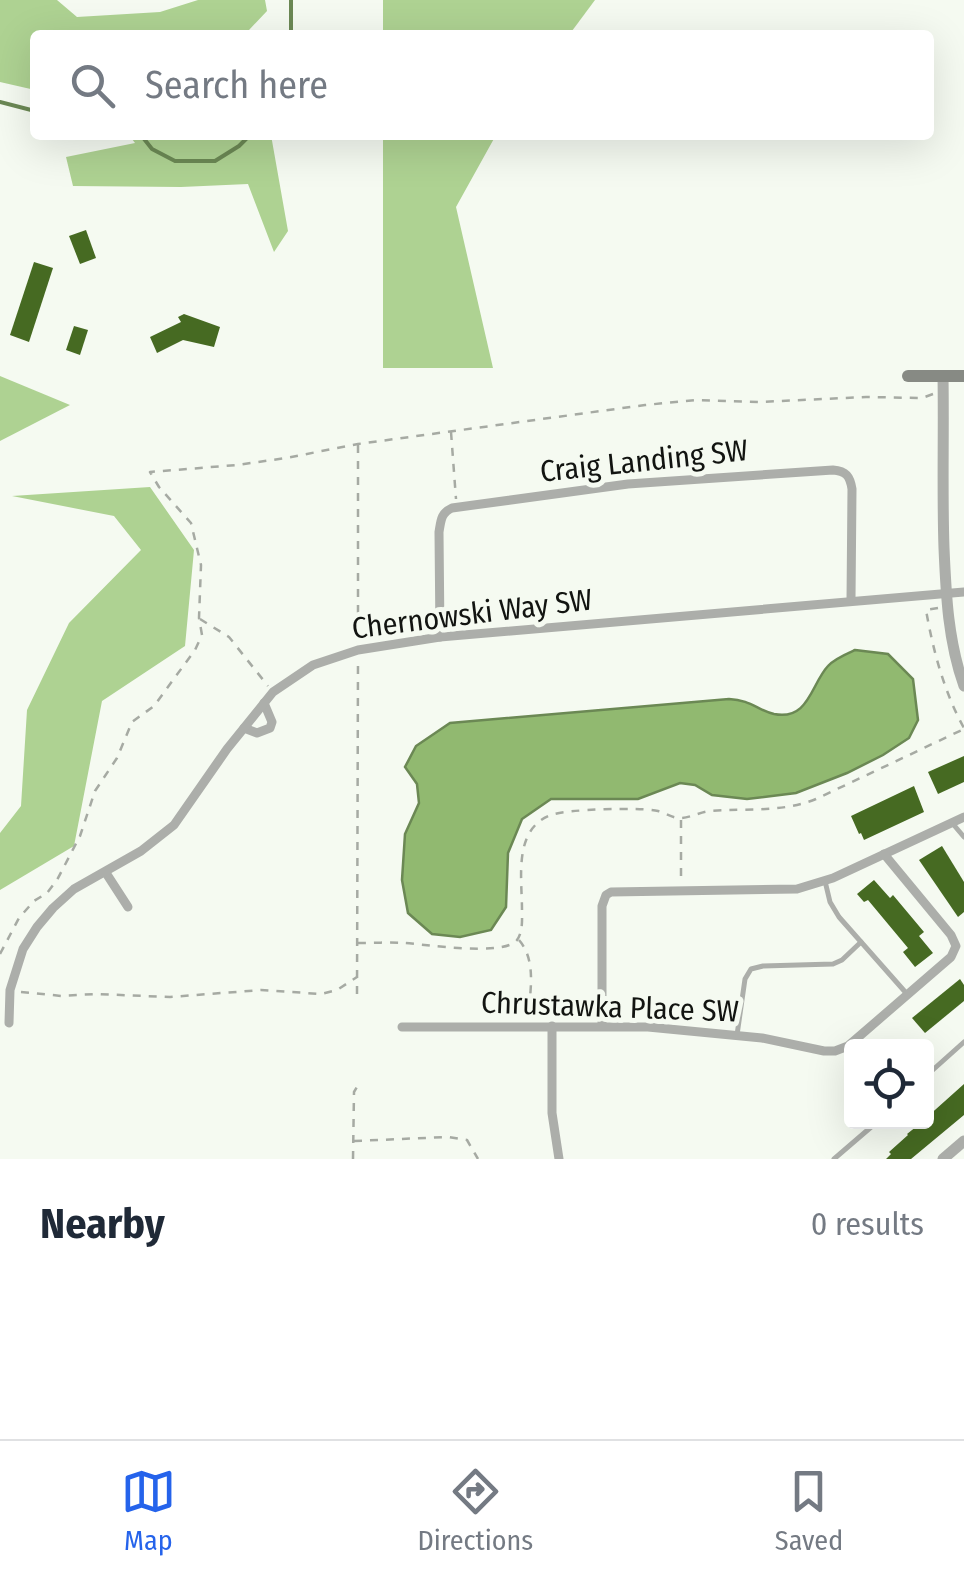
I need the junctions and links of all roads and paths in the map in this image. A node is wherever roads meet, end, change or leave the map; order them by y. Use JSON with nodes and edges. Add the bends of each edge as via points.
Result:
{"nodes":[{"id":1,"x":908,"y":376,"type":"dead end"},
{"id":2,"x":943,"y":376,"type":"junction"},
{"id":3,"x":964,"y":376,"type":"edge"},
{"id":4,"x":924,"y":396,"type":"dead end"},
{"id":5,"x":451,"y":431,"type":"junction"},
{"id":6,"x":358,"y":444,"type":"junction"},
{"id":7,"x":457,"y":508,"type":"junction"},
{"id":8,"x":964,"y":592,"type":"edge"},
{"id":9,"x":946,"y":593,"type":"junction"},
{"id":10,"x":852,"y":600,"type":"junction"},
{"id":11,"x":947,"y":608,"type":"junction"},
{"id":12,"x":199,"y":618,"type":"junction"},
{"id":13,"x":440,"y":637,"type":"junction"},
{"id":14,"x":358,"y":650,"type":"junction"},
{"id":15,"x":964,"y":686,"type":"edge"},
{"id":16,"x":272,"y":692,"type":"junction"},
{"id":17,"x":264,"y":703,"type":"junction"},
{"id":18,"x":244,"y":728,"type":"junction"},
{"id":19,"x":964,"y":729,"type":"edge"},
{"id":20,"x":964,"y":817,"type":"edge"},
{"id":21,"x":681,"y":818,"type":"junction"},
{"id":22,"x":952,"y":823,"type":"junction"},
{"id":23,"x":964,"y":837,"type":"edge"},
{"id":24,"x":884,"y":854,"type":"junction"},
{"id":25,"x":106,"y":873,"type":"junction"},
{"id":26,"x":825,"y":882,"type":"junction"},
{"id":27,"x":681,"y":889,"type":"junction"},
{"id":28,"x":128,"y":907,"type":"dead end"},
{"id":29,"x":518,"y":939,"type":"junction"},
{"id":30,"x":860,"y":942,"type":"junction"},
{"id":31,"x":358,"y":943,"type":"junction"},
{"id":32,"x":0,"y":954,"type":"edge"},
{"id":33,"x":357,"y":977,"type":"junction"},
{"id":34,"x":10,"y":990,"type":"junction"},
{"id":35,"x":357,"y":994,"type":"dead end"},
{"id":36,"x":907,"y":994,"type":"junction"},
{"id":37,"x":9,"y":1023,"type":"dead end"},
{"id":38,"x":402,"y":1026,"type":"dead end"},
{"id":39,"x":528,"y":1026,"type":"junction"},
{"id":40,"x":552,"y":1026,"type":"junction"},
{"id":41,"x":602,"y":1026,"type":"junction"},
{"id":42,"x":736,"y":1034,"type":"junction"},
{"id":43,"x":964,"y":1042,"type":"edge"},
{"id":44,"x":934,"y":1069,"type":"edge"},
{"id":45,"x":360,"y":1082,"type":"dead end"},
{"id":46,"x":868,"y":1129,"type":"edge"},
{"id":47,"x":354,"y":1141,"type":"junction"},
{"id":48,"x":964,"y":1141,"type":"edge"},
{"id":49,"x":353,"y":1159,"type":"edge"},
{"id":50,"x":478,"y":1159,"type":"edge"},
{"id":51,"x":559,"y":1159,"type":"edge"},
{"id":52,"x":834,"y":1159,"type":"edge"},
{"id":53,"x":944,"y":1159,"type":"edge"}],
"edges":[{"from":1,"to":2,"type":"main road"},
{"from":2,"to":3,"type":"main road"},
{"from":2,"to":9,"type":"street"},
{"from":4,"to":5,"type":"path","via":[[697,400]]},
{"from":5,"to":6,"type":"path"},
{"from":5,"to":7,"type":"path"},
{"from":6,"to":12,"type":"path","via":[[150,472],[190,522],[201,565]]},
{"from":6,"to":14,"type":"path"},
{"from":7,"to":10,"type":"street","name":"Craig Landing SW","via":[[628,484],[841,471],[852,489]]},
{"from":7,"to":13,"type":"street","via":[[441,519]]},
{"from":8,"to":9,"type":"street","name":"Chernowski Way SW"},
{"from":9,"to":10,"type":"street","name":"Chernowski Way SW"},
{"from":9,"to":11,"type":"street"},
{"from":10,"to":13,"type":"street","name":"Chernowski Way SW"},
{"from":11,"to":15,"type":"street"},
{"from":11,"to":19,"type":"path","via":[[926,610]]},
{"from":12,"to":16,"type":"path","via":[[228,637]]},
{"from":12,"to":32,"type":"path","via":[[202,635],[195,650],[154,706],[132,722],[58,880],[18,918]]},
{"from":13,"to":14,"type":"street","name":"Chernowski Way SW"},
{"from":14,"to":16,"type":"street","name":"Chernowski Way SW","via":[[313,665]]},
{"from":14,"to":31,"type":"path"},
{"from":16,"to":17,"type":"street","name":"Chernowski Way SW"},
{"from":17,"to":18,"type":"street","name":"Chernowski Way SW"},
{"from":17,"to":18,"type":"street","via":[[270,728]]},
{"from":18,"to":25,"type":"street","name":"Chernowski Way SW","via":[[174,825]]},
{"from":19,"to":21,"type":"path","via":[[804,803]]},
{"from":20,"to":22,"type":"street"},
{"from":21,"to":27,"type":"path"},
{"from":21,"to":29,"type":"path","via":[[652,810],[576,810],[537,823],[524,848]]},
{"from":22,"to":23,"type":"lane"},
{"from":22,"to":24,"type":"street"},
{"from":24,"to":26,"type":"street"},
{"from":24,"to":36,"type":"street","name":"Chrustawka Place SW","via":[[956,946],[952,957]]},
{"from":25,"to":28,"type":"street"},
{"from":25,"to":34,"type":"street","name":"Chernowski Way SW","via":[[74,889],[37,927]]},
{"from":26,"to":27,"type":"street","via":[[783,890]]},
{"from":26,"to":30,"type":"lane","via":[[834,909]]},
{"from":27,"to":41,"type":"street","via":[[617,890],[603,900]]},
{"from":29,"to":31,"type":"path","via":[[499,947]]},
{"from":29,"to":39,"type":"path","via":[[530,965]]},
{"from":30,"to":36,"type":"lane"},
{"from":30,"to":42,"type":"lane","via":[[833,964],[751,970]]},
{"from":31,"to":33,"type":"path"},
{"from":33,"to":34,"type":"path","via":[[320,994],[62,996]]},
{"from":33,"to":35,"type":"path"},
{"from":34,"to":37,"type":"street","name":"Chernowski Way SW"},
{"from":36,"to":42,"type":"street","name":"Chrustawka Place SW","via":[[835,1051]]},
{"from":38,"to":39,"type":"street","name":"Chrustawka Place SW"},
{"from":39,"to":40,"type":"street","name":"Chrustawka Place SW"},
{"from":40,"to":41,"type":"street","name":"Chrustawka Place SW"},
{"from":40,"to":51,"type":"street"},
{"from":41,"to":42,"type":"street","name":"Chrustawka Place SW"},
{"from":43,"to":44,"type":"lane"},
{"from":45,"to":47,"type":"path"},
{"from":46,"to":52,"type":"lane"},
{"from":47,"to":49,"type":"path"},
{"from":47,"to":50,"type":"path","via":[[448,1137],[467,1140]]},
{"from":48,"to":53,"type":"street"}]}
